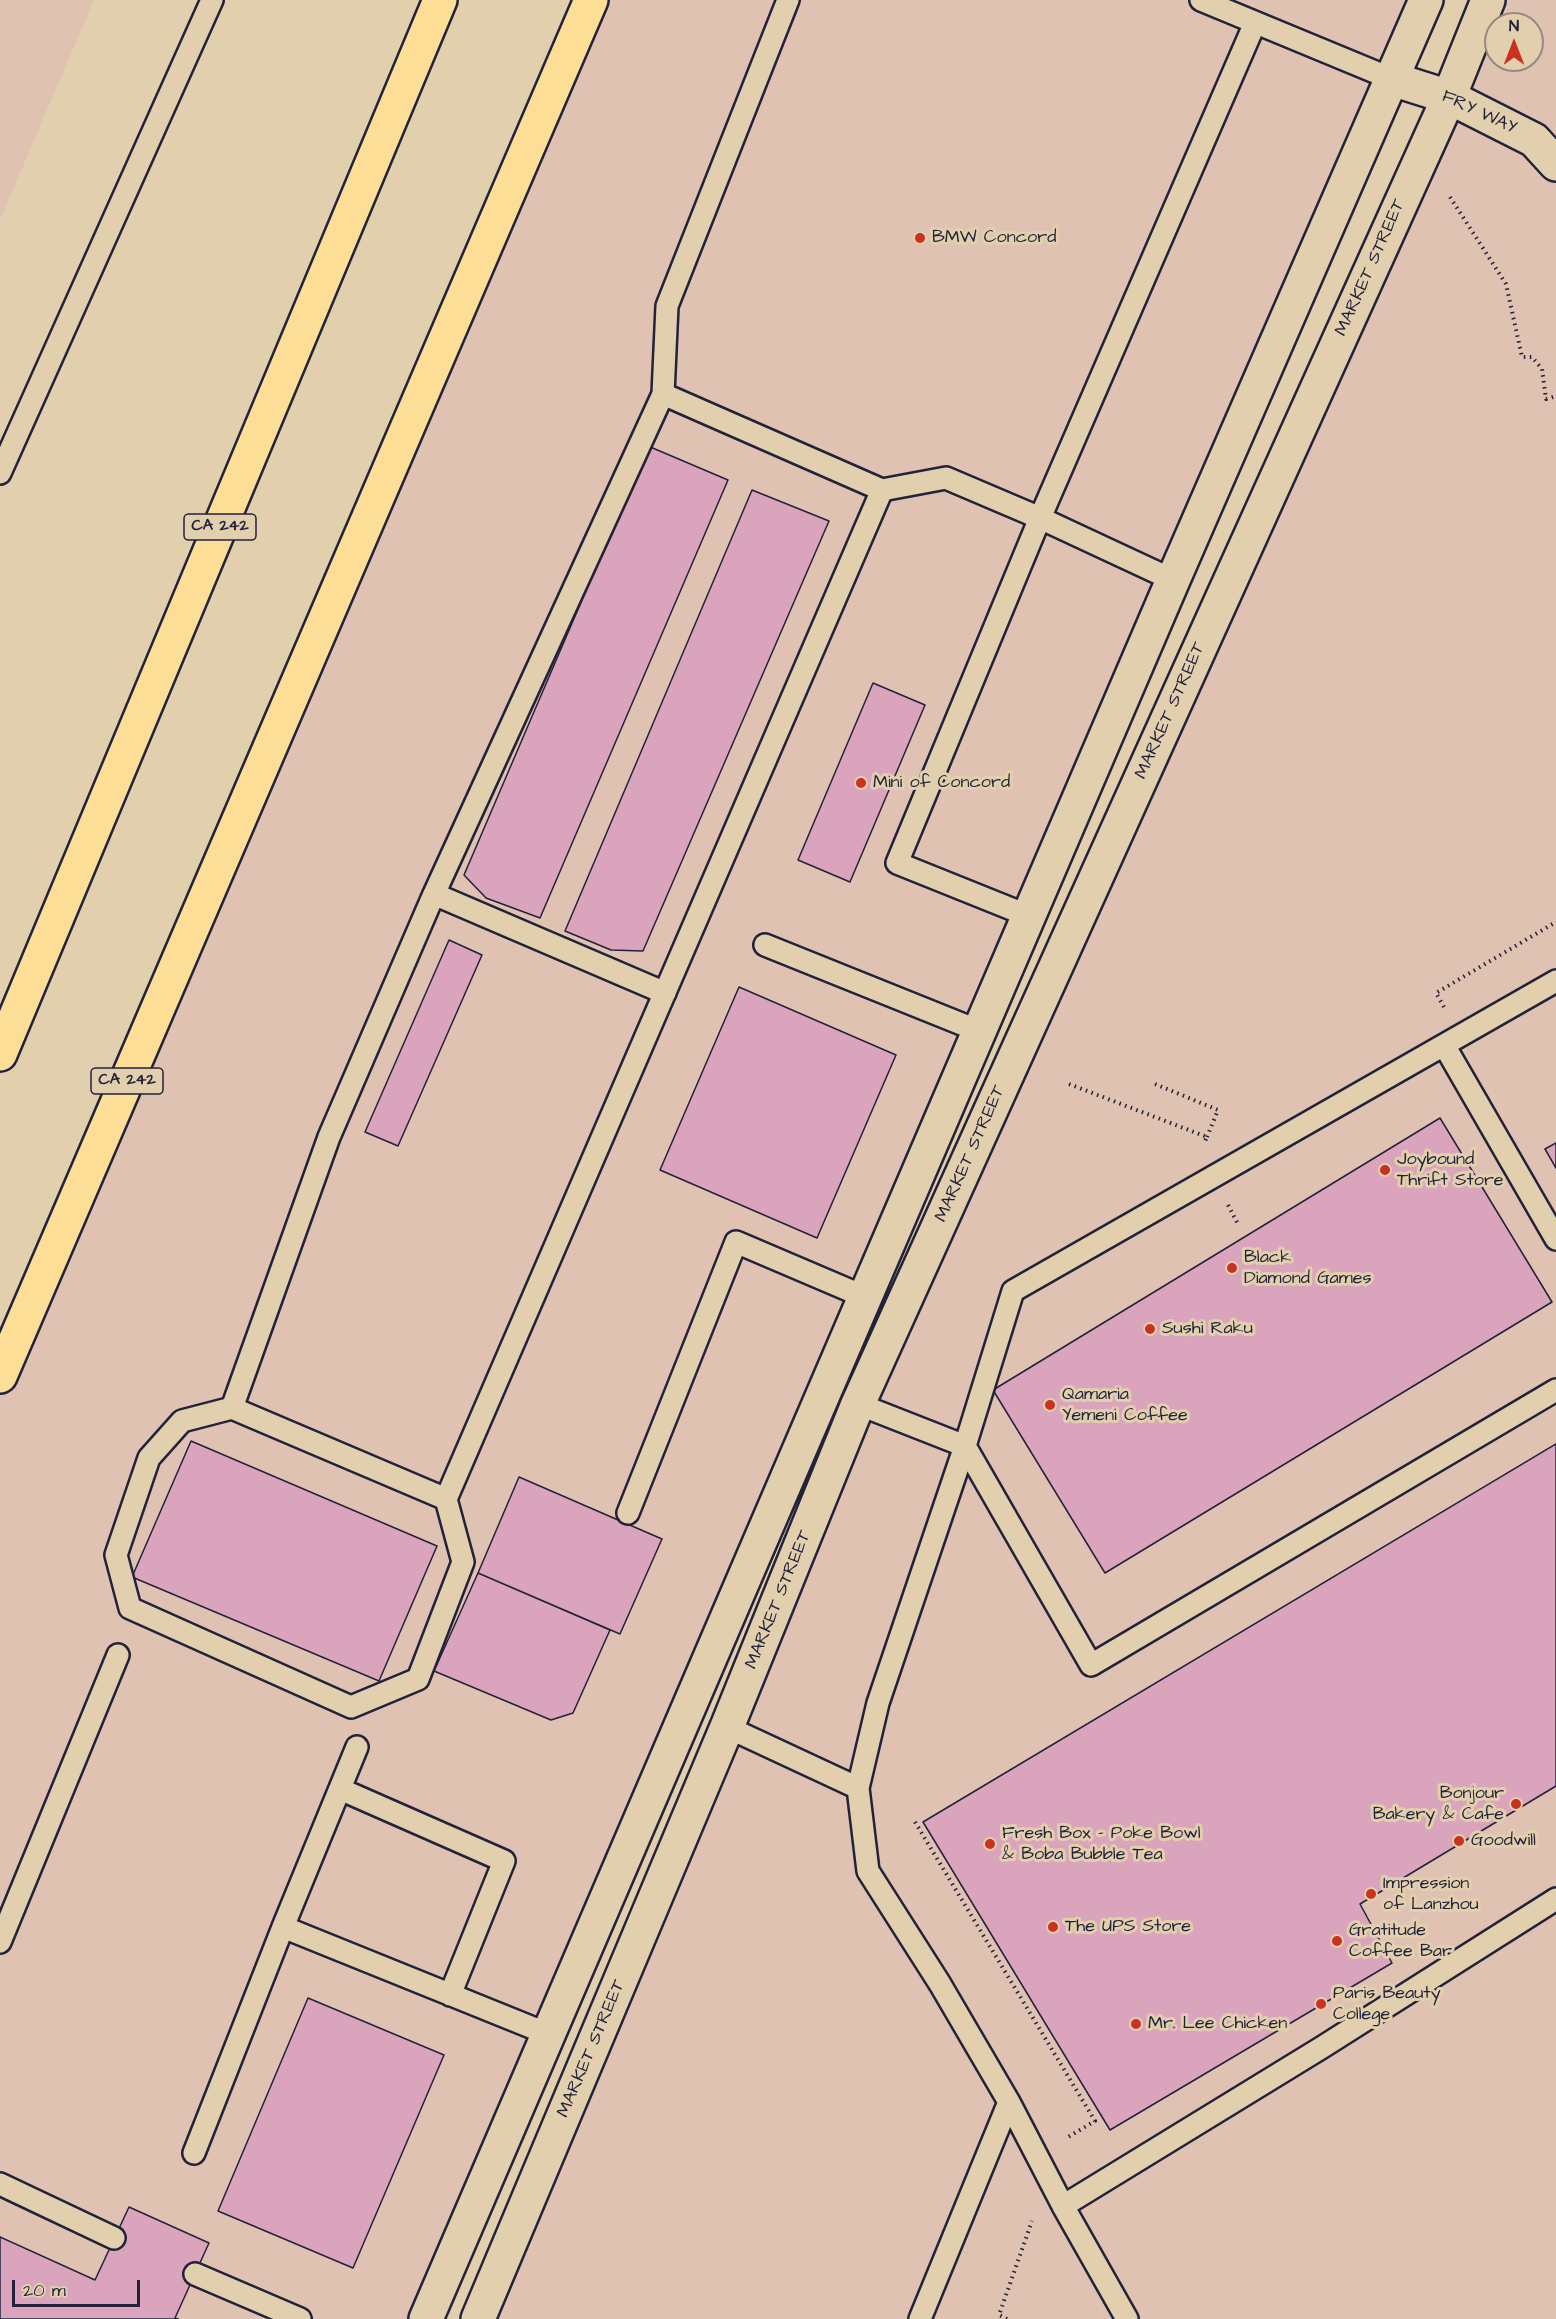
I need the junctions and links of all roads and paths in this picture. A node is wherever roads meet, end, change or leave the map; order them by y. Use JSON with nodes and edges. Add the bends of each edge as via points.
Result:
{"nodes":[{"id":1,"x":212,"y":0,"type":"edge"},
{"id":2,"x":440,"y":0,"type":"edge"},
{"id":3,"x":591,"y":0,"type":"edge"},
{"id":4,"x":788,"y":0,"type":"edge"},
{"id":5,"x":1201,"y":0,"type":"edge"},
{"id":6,"x":1426,"y":0,"type":"edge"},
{"id":7,"x":1488,"y":0,"type":"edge"},
{"id":8,"x":1255,"y":23,"type":"junction"},
{"id":9,"x":1392,"y":79,"type":"junction"},
{"id":10,"x":1449,"y":97,"type":"junction"},
{"id":11,"x":1556,"y":164,"type":"edge"},
{"id":12,"x":1450,"y":197,"type":"dead end"},
{"id":13,"x":663,"y":394,"type":"junction"},
{"id":14,"x":1556,"y":396,"type":"edge"},
{"id":15,"x":0,"y":473,"type":"edge"},
{"id":16,"x":882,"y":490,"type":"junction"},
{"id":17,"x":1040,"y":518,"type":"junction"},
{"id":18,"x":1173,"y":580,"type":"junction"},
{"id":19,"x":434,"y":894,"type":"junction"},
{"id":20,"x":1029,"y":916,"type":"junction"},
{"id":21,"x":765,"y":945,"type":"dead end"},
{"id":22,"x":1556,"y":981,"type":"edge"},
{"id":23,"x":665,"y":993,"type":"junction"},
{"id":24,"x":979,"y":1031,"type":"junction"},
{"id":25,"x":1444,"y":1045,"type":"junction"},
{"id":26,"x":0,"y":1054,"type":"edge"},
{"id":27,"x":1069,"y":1084,"type":"dead end"},
{"id":28,"x":1155,"y":1084,"type":"dead end"},
{"id":29,"x":1207,"y":1137,"type":"junction"},
{"id":30,"x":1212,"y":1178,"type":"junction"},
{"id":31,"x":1239,"y":1226,"type":"dead end"},
{"id":32,"x":1556,"y":1239,"type":"edge"},
{"id":33,"x":865,"y":1297,"type":"junction"},
{"id":34,"x":0,"y":1376,"type":"edge"},
{"id":35,"x":1556,"y":1390,"type":"edge"},
{"id":36,"x":858,"y":1404,"type":"junction"},
{"id":37,"x":232,"y":1408,"type":"junction"},
{"id":38,"x":965,"y":1446,"type":"junction"},
{"id":39,"x":446,"y":1499,"type":"junction"},
{"id":40,"x":628,"y":1513,"type":"dead end"},
{"id":41,"x":118,"y":1654,"type":"dead end"},
{"id":42,"x":727,"y":1727,"type":"junction"},
{"id":43,"x":357,"y":1747,"type":"dead end"},
{"id":44,"x":858,"y":1788,"type":"junction"},
{"id":45,"x":340,"y":1789,"type":"junction"},
{"id":46,"x":1556,"y":1899,"type":"edge"},
{"id":47,"x":283,"y":1927,"type":"junction"},
{"id":48,"x":0,"y":1942,"type":"edge"},
{"id":49,"x":450,"y":1995,"type":"junction"},
{"id":50,"x":548,"y":2034,"type":"junction"},
{"id":51,"x":1009,"y":2102,"type":"junction"},
{"id":52,"x":194,"y":2153,"type":"dead end"},
{"id":53,"x":0,"y":2184,"type":"edge"},
{"id":54,"x":534,"y":2184,"type":"junction"},
{"id":55,"x":1063,"y":2206,"type":"junction"},
{"id":56,"x":114,"y":2238,"type":"dead end"},
{"id":57,"x":195,"y":2274,"type":"dead end"},
{"id":58,"x":300,"y":2319,"type":"edge"},
{"id":59,"x":426,"y":2319,"type":"edge"},
{"id":60,"x":456,"y":2319,"type":"edge"},
{"id":61,"x":478,"y":2319,"type":"edge"},
{"id":62,"x":920,"y":2319,"type":"edge"},
{"id":63,"x":1127,"y":2319,"type":"edge"}],
"edges":[{"from":1,"to":15,"type":"lane"},
{"from":2,"to":26,"type":"highway","number":"CA 242"},
{"from":3,"to":34,"type":"highway","number":"CA 242"},
{"from":4,"to":13,"type":"lane","via":[[667,306]]},
{"from":5,"to":8,"type":"lane"},
{"from":6,"to":9,"type":"main road"},
{"from":7,"to":10,"type":"main road","name":"MARKET STREET"},
{"from":8,"to":9,"type":"lane"},
{"from":8,"to":17,"type":"lane"},
{"from":9,"to":10,"type":"main road","name":"FRY WAY"},
{"from":9,"to":18,"type":"main road"},
{"from":10,"to":11,"type":"main road","name":"FRY WAY","via":[[1534,140]]},
{"from":10,"to":36,"type":"main road","name":"MARKET STREET"},
{"from":12,"to":14,"type":"path","via":[[1506,284],[1522,357],[1532,357],[1542,369],[1546,399]]},
{"from":13,"to":16,"type":"lane"},
{"from":13,"to":19,"type":"lane"},
{"from":16,"to":17,"type":"lane","via":[[946,478]]},
{"from":16,"to":23,"type":"lane"},
{"from":17,"to":18,"type":"lane"},
{"from":17,"to":20,"type":"lane","via":[[897,862]]},
{"from":18,"to":20,"type":"main road"},
{"from":19,"to":23,"type":"lane"},
{"from":19,"to":37,"type":"lane","via":[[329,1137]]},
{"from":20,"to":24,"type":"main road"},
{"from":21,"to":24,"type":"lane"},
{"from":22,"to":25,"type":"lane"},
{"from":23,"to":39,"type":"lane"},
{"from":24,"to":33,"type":"main road"},
{"from":25,"to":30,"type":"lane"},
{"from":25,"to":32,"type":"lane"},
{"from":27,"to":29,"type":"path"},
{"from":28,"to":29,"type":"path","via":[[1218,1110]]},
{"from":29,"to":30,"type":"path","via":[[1198,1156]]},
{"from":30,"to":31,"type":"path"},
{"from":30,"to":38,"type":"lane","via":[[1013,1291]]},
{"from":33,"to":40,"type":"lane","via":[[736,1242]]},
{"from":33,"to":50,"type":"main road"},
{"from":35,"to":38,"type":"lane","via":[[1091,1665]]},
{"from":36,"to":38,"type":"lane"},
{"from":36,"to":42,"type":"main road","name":"MARKET STREET"},
{"from":37,"to":39,"type":"lane"},
{"from":37,"to":39,"type":"lane","via":[[182,1421],[149,1458],[116,1555],[130,1608],[351,1707],[418,1679],[463,1562]]},
{"from":38,"to":44,"type":"lane","via":[[878,1703]]},
{"from":41,"to":48,"type":"lane"},
{"from":42,"to":44,"type":"lane"},
{"from":42,"to":54,"type":"main road","name":"MARKET STREET"},
{"from":43,"to":45,"type":"lane"},
{"from":44,"to":51,"type":"lane","via":[[868,1871]]},
{"from":45,"to":47,"type":"lane"},
{"from":45,"to":49,"type":"lane","via":[[504,1861]]},
{"from":46,"to":55,"type":"lane"},
{"from":47,"to":49,"type":"lane"},
{"from":47,"to":52,"type":"lane"},
{"from":49,"to":50,"type":"lane"},
{"from":50,"to":59,"type":"main road"},
{"from":51,"to":55,"type":"lane"},
{"from":51,"to":62,"type":"lane"},
{"from":53,"to":56,"type":"lane"},
{"from":54,"to":60,"type":"main road","via":[[499,2223]]},
{"from":54,"to":61,"type":"main road","name":"MARKET STREET"},
{"from":55,"to":63,"type":"lane"},
{"from":57,"to":58,"type":"lane"}]}
